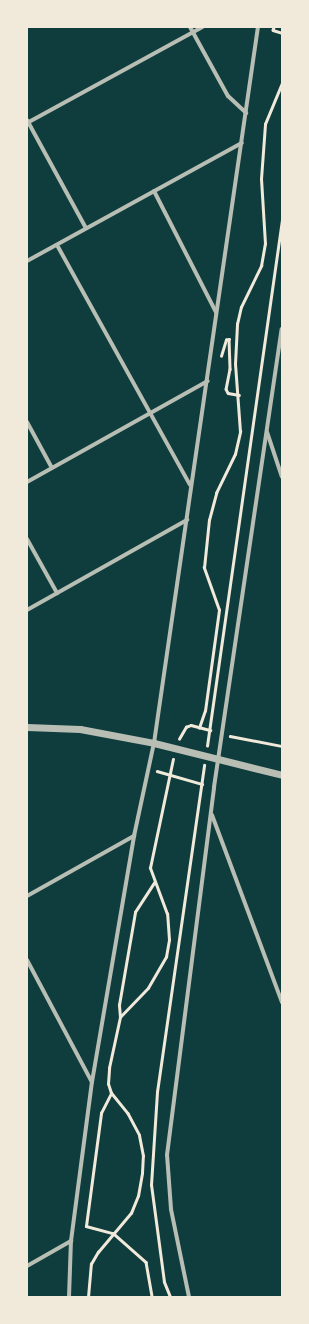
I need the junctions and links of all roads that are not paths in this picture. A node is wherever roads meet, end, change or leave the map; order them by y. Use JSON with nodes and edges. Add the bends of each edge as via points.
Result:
{"nodes":[{"id":1,"x":190,"y":27,"type":"edge"},
{"id":2,"x":202,"y":27,"type":"edge"},
{"id":3,"x":258,"y":27,"type":"edge"},
{"id":4,"x":193,"y":32,"type":"junction"},
{"id":5,"x":246,"y":113,"type":"junction"},
{"id":6,"x":27,"y":122,"type":"edge"},
{"id":7,"x":242,"y":143,"type":"junction"},
{"id":8,"x":154,"y":191,"type":"junction"},
{"id":9,"x":86,"y":228,"type":"junction"},
{"id":10,"x":57,"y":245,"type":"junction"},
{"id":11,"x":27,"y":261,"type":"edge"},
{"id":12,"x":216,"y":312,"type":"junction"},
{"id":13,"x":282,"y":329,"type":"edge"},
{"id":14,"x":208,"y":381,"type":"junction"},
{"id":15,"x":151,"y":414,"type":"junction"},
{"id":16,"x":27,"y":422,"type":"edge"},
{"id":17,"x":266,"y":430,"type":"junction"},
{"id":18,"x":52,"y":468,"type":"junction"},
{"id":19,"x":282,"y":477,"type":"edge"},
{"id":20,"x":27,"y":482,"type":"edge"},
{"id":21,"x":190,"y":485,"type":"junction"},
{"id":22,"x":187,"y":520,"type":"junction"},
{"id":23,"x":27,"y":539,"type":"edge"},
{"id":24,"x":57,"y":594,"type":"junction"},
{"id":25,"x":27,"y":610,"type":"edge"},
{"id":26,"x":27,"y":727,"type":"edge"},
{"id":27,"x":154,"y":743,"type":"junction"},
{"id":28,"x":219,"y":761,"type":"junction"},
{"id":29,"x":282,"y":774,"type":"edge"},
{"id":30,"x":211,"y":813,"type":"junction"},
{"id":31,"x":134,"y":836,"type":"junction"},
{"id":32,"x":27,"y":896,"type":"edge"},
{"id":33,"x":27,"y":960,"type":"edge"},
{"id":34,"x":282,"y":1002,"type":"edge"},
{"id":35,"x":92,"y":1082,"type":"junction"},
{"id":36,"x":71,"y":1241,"type":"junction"},
{"id":37,"x":27,"y":1266,"type":"edge"},
{"id":38,"x":69,"y":1297,"type":"edge"},
{"id":39,"x":189,"y":1297,"type":"edge"}],
"edges":[{"from":1,"to":4,"type":"street"},
{"from":2,"to":4,"type":"street"},
{"from":3,"to":5,"type":"street"},
{"from":4,"to":5,"type":"street","via":[[228,96]]},
{"from":4,"to":6,"type":"street"},
{"from":5,"to":7,"type":"street"},
{"from":6,"to":9,"type":"street"},
{"from":7,"to":8,"type":"street"},
{"from":7,"to":12,"type":"street"},
{"from":8,"to":9,"type":"street"},
{"from":8,"to":12,"type":"street"},
{"from":9,"to":10,"type":"street"},
{"from":10,"to":11,"type":"street"},
{"from":10,"to":15,"type":"street"},
{"from":12,"to":14,"type":"street"},
{"from":13,"to":17,"type":"street"},
{"from":14,"to":15,"type":"street"},
{"from":14,"to":21,"type":"street"},
{"from":15,"to":18,"type":"street"},
{"from":15,"to":21,"type":"street"},
{"from":16,"to":18,"type":"street"},
{"from":17,"to":19,"type":"street"},
{"from":17,"to":28,"type":"street"},
{"from":18,"to":20,"type":"street"},
{"from":21,"to":22,"type":"street"},
{"from":22,"to":24,"type":"street"},
{"from":22,"to":27,"type":"street"},
{"from":23,"to":24,"type":"street"},
{"from":24,"to":25,"type":"street"},
{"from":26,"to":27,"type":"street","via":[[80,729]]},
{"from":27,"to":28,"type":"street"},
{"from":27,"to":31,"type":"street"},
{"from":28,"to":29,"type":"street"},
{"from":28,"to":30,"type":"street"},
{"from":30,"to":34,"type":"street"},
{"from":30,"to":39,"type":"street","via":[[167,1155],[171,1209]]},
{"from":31,"to":32,"type":"street"},
{"from":31,"to":35,"type":"street"},
{"from":33,"to":35,"type":"street"},
{"from":35,"to":36,"type":"street"},
{"from":36,"to":37,"type":"street"},
{"from":36,"to":38,"type":"street"}]}
